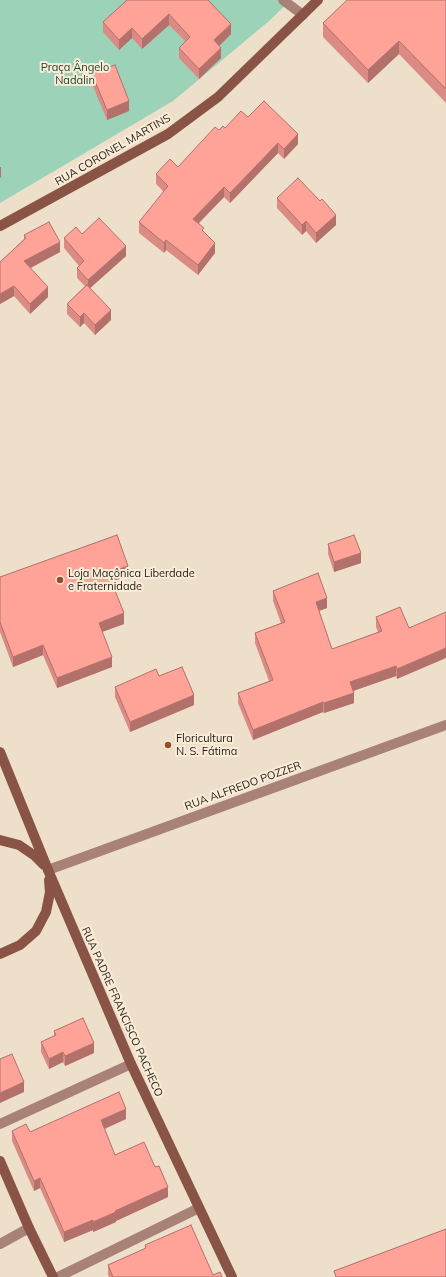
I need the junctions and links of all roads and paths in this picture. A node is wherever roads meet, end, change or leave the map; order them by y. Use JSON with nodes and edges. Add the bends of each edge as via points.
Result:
{"nodes":[{"id":1,"x":283,"y":0,"type":"edge"},
{"id":2,"x":318,"y":0,"type":"edge"},
{"id":3,"x":302,"y":15,"type":"junction"},
{"id":4,"x":0,"y":226,"type":"edge"},
{"id":5,"x":446,"y":725,"type":"edge"},
{"id":6,"x":0,"y":752,"type":"edge"},
{"id":7,"x":0,"y":840,"type":"edge"},
{"id":8,"x":48,"y":870,"type":"junction"},
{"id":9,"x":0,"y":954,"type":"edge"},
{"id":10,"x":131,"y":1064,"type":"junction"},
{"id":11,"x":0,"y":1124,"type":"edge"},
{"id":12,"x":0,"y":1161,"type":"edge"},
{"id":13,"x":199,"y":1208,"type":"junction"},
{"id":14,"x":29,"y":1228,"type":"junction"},
{"id":15,"x":0,"y":1244,"type":"edge"},
{"id":16,"x":54,"y":1277,"type":"edge"},
{"id":17,"x":58,"y":1277,"type":"edge"},
{"id":18,"x":232,"y":1277,"type":"edge"}],
"edges":[{"from":1,"to":3,"type":"street"},
{"from":2,"to":3,"type":"main road","name":"RUA CORONEL MARTINS"},
{"from":3,"to":4,"type":"main road","name":"RUA CORONEL MARTINS","via":[[218,97],[168,134]]},
{"from":5,"to":8,"type":"street","name":"RUA ALFREDO POZZER"},
{"from":6,"to":8,"type":"main road","name":"RUA PADRE FRANCISCO PACHECO"},
{"from":7,"to":8,"type":"main road","via":[[24,848]]},
{"from":8,"to":9,"type":"main road","via":[[50,892],[46,912],[36,931],[20,945]]},
{"from":8,"to":10,"type":"main road","name":"RUA PADRE FRANCISCO PACHECO"},
{"from":10,"to":11,"type":"street"},
{"from":10,"to":13,"type":"main road","name":"RUA PADRE FRANCISCO PACHECO"},
{"from":12,"to":14,"type":"main road"},
{"from":13,"to":17,"type":"street"},
{"from":13,"to":18,"type":"main road","name":"RUA PADRE FRANCISCO PACHECO"},
{"from":14,"to":15,"type":"street"},
{"from":14,"to":16,"type":"main road"}]}
